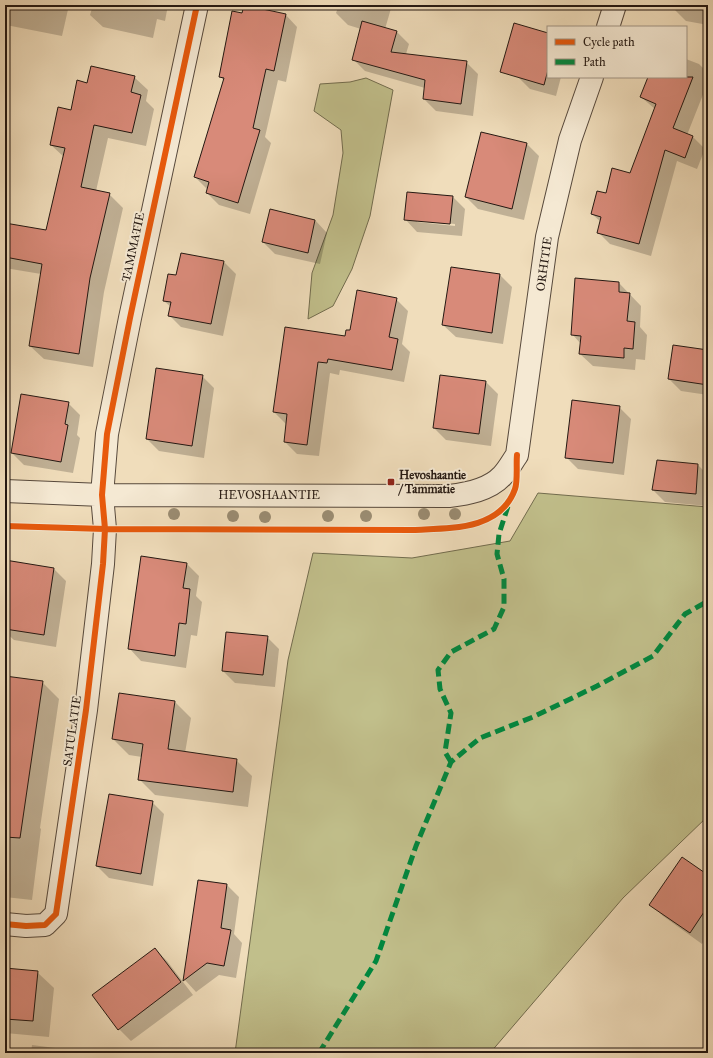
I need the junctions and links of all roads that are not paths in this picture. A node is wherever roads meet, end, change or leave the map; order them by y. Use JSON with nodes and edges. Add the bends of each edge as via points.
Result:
{"nodes":[{"id":1,"x":196,"y":5,"type":"edge"},
{"id":2,"x":615,"y":5,"type":"edge"},
{"id":3,"x":608,"y":26,"type":"edge"},
{"id":4,"x":592,"y":78,"type":"edge"},
{"id":5,"x":516,"y":455,"type":"joint"},
{"id":6,"x":5,"y":491,"type":"edge"},
{"id":7,"x":102,"y":495,"type":"junction"},
{"id":8,"x":5,"y":924,"type":"edge"}],
"edges":[{"from":1,"to":7,"type":"street","name":"TAMMATIE","via":[[107,434]]},
{"from":2,"to":3,"type":"street"},
{"from":4,"to":5,"type":"street","name":"ORHITIE","via":[[570,140],[547,237]]},
{"from":5,"to":7,"type":"street","name":"HEVOSHAANTIE","via":[[502,477],[487,487],[449,496]]},
{"from":6,"to":7,"type":"street","name":"HEVOSHAANTIE"},
{"from":7,"to":8,"type":"street","name":"SATULATIE","via":[[105,529],[102,579],[56,914],[45,925]]}]}
